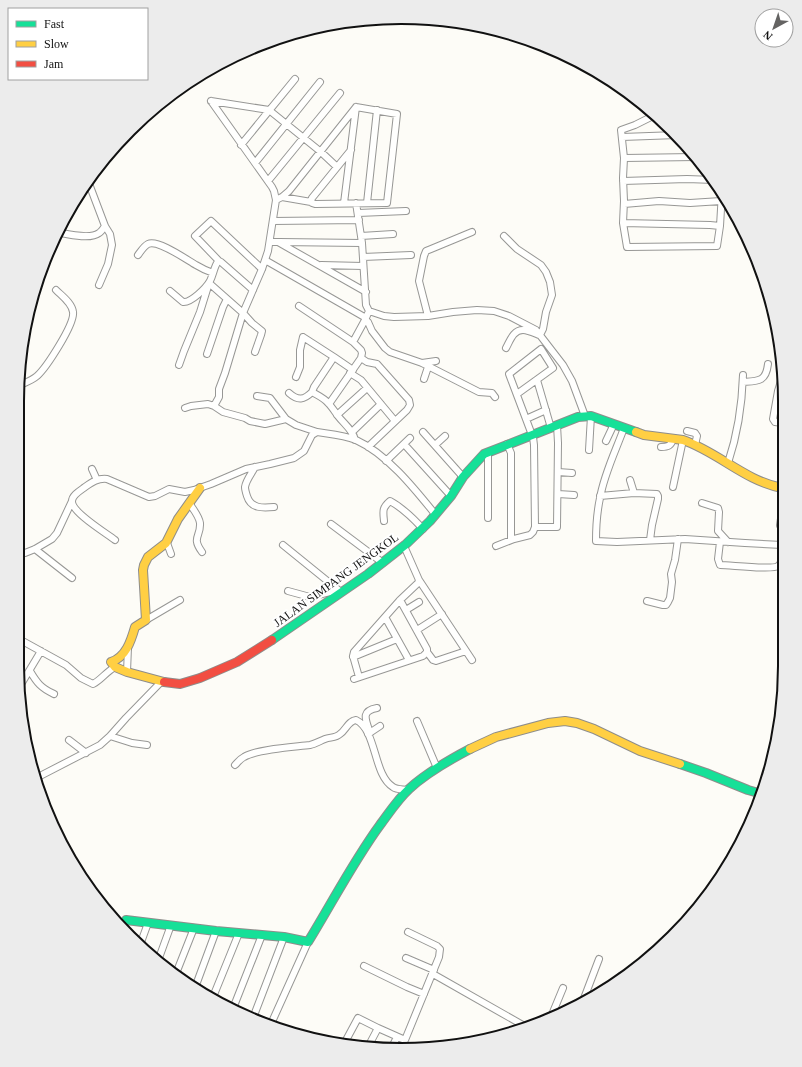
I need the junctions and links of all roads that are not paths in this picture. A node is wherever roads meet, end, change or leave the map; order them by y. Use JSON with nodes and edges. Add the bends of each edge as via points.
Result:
{"nodes":[{"id":1,"x":295,"y":79,"type":"dead end"},
{"id":2,"x":320,"y":82,"type":"dead end"},
{"id":3,"x":340,"y":93,"type":"dead end"},
{"id":4,"x":356,"y":107,"type":"junction"},
{"id":5,"x":269,"y":110,"type":"junction"},
{"id":6,"x":377,"y":110,"type":"junction"},
{"id":7,"x":650,"y":118,"type":"edge"},
{"id":8,"x":286,"y":124,"type":"junction"},
{"id":9,"x":669,"y":135,"type":"edge"},
{"id":10,"x":622,"y":137,"type":"junction"},
{"id":11,"x":303,"y":138,"type":"junction"},
{"id":12,"x":241,"y":145,"type":"junction"},
{"id":13,"x":351,"y":150,"type":"junction"},
{"id":14,"x":321,"y":152,"type":"junction"},
{"id":15,"x":688,"y":157,"type":"edge"},
{"id":16,"x":624,"y":158,"type":"junction"},
{"id":17,"x":255,"y":163,"type":"junction"},
{"id":18,"x":337,"y":167,"type":"junction"},
{"id":19,"x":706,"y":180,"type":"edge"},
{"id":20,"x":268,"y":181,"type":"junction"},
{"id":21,"x":623,"y":181,"type":"junction"},
{"id":22,"x":91,"y":188,"type":"edge"},
{"id":23,"x":279,"y":198,"type":"junction"},
{"id":24,"x":720,"y":201,"type":"edge"},
{"id":25,"x":312,"y":202,"type":"junction"},
{"id":26,"x":344,"y":203,"type":"junction"},
{"id":27,"x":356,"y":203,"type":"junction"},
{"id":28,"x":367,"y":203,"type":"junction"},
{"id":29,"x":624,"y":204,"type":"junction"},
{"id":30,"x":722,"y":204,"type":"edge"},
{"id":31,"x":406,"y":211,"type":"dead end"},
{"id":32,"x":358,"y":212,"type":"junction"},
{"id":33,"x":359,"y":220,"type":"junction"},
{"id":34,"x":273,"y":221,"type":"junction"},
{"id":35,"x":623,"y":223,"type":"junction"},
{"id":36,"x":106,"y":226,"type":"junction"},
{"id":37,"x":720,"y":226,"type":"junction"},
{"id":38,"x":472,"y":232,"type":"dead end"},
{"id":39,"x":64,"y":233,"type":"edge"},
{"id":40,"x":393,"y":234,"type":"dead end"},
{"id":41,"x":361,"y":236,"type":"junction"},
{"id":42,"x":504,"y":236,"type":"dead end"},
{"id":43,"x":270,"y":242,"type":"junction"},
{"id":44,"x":278,"y":242,"type":"junction"},
{"id":45,"x":362,"y":243,"type":"junction"},
{"id":46,"x":138,"y":255,"type":"dead end"},
{"id":47,"x":411,"y":255,"type":"dead end"},
{"id":48,"x":363,"y":258,"type":"junction"},
{"id":49,"x":265,"y":260,"type":"junction"},
{"id":50,"x":219,"y":261,"type":"junction"},
{"id":51,"x":319,"y":265,"type":"junction"},
{"id":52,"x":363,"y":266,"type":"junction"},
{"id":53,"x":262,"y":269,"type":"junction"},
{"id":54,"x":212,"y":273,"type":"junction"},
{"id":55,"x":209,"y":283,"type":"junction"},
{"id":56,"x":99,"y":285,"type":"dead end"},
{"id":57,"x":56,"y":290,"type":"dead end"},
{"id":58,"x":253,"y":290,"type":"junction"},
{"id":59,"x":170,"y":291,"type":"dead end"},
{"id":60,"x":366,"y":292,"type":"junction"},
{"id":61,"x":227,"y":299,"type":"junction"},
{"id":62,"x":299,"y":306,"type":"dead end"},
{"id":63,"x":368,"y":312,"type":"junction"},
{"id":64,"x":243,"y":313,"type":"junction"},
{"id":65,"x":428,"y":316,"type":"junction"},
{"id":66,"x":366,"y":319,"type":"junction"},
{"id":67,"x":540,"y":335,"type":"junction"},
{"id":68,"x":353,"y":342,"type":"junction"},
{"id":69,"x":506,"y":348,"type":"dead end"},
{"id":70,"x":255,"y":352,"type":"dead end"},
{"id":71,"x":207,"y":354,"type":"dead end"},
{"id":72,"x":334,"y":357,"type":"junction"},
{"id":73,"x":361,"y":358,"type":"junction"},
{"id":74,"x":436,"y":361,"type":"dead end"},
{"id":75,"x":768,"y":364,"type":"dead end"},
{"id":76,"x":179,"y":365,"type":"dead end"},
{"id":77,"x":425,"y":365,"type":"junction"},
{"id":78,"x":352,"y":371,"type":"junction"},
{"id":79,"x":743,"y":375,"type":"dead end"},
{"id":80,"x":296,"y":377,"type":"dead end"},
{"id":81,"x":424,"y":379,"type":"dead end"},
{"id":82,"x":537,"y":380,"type":"junction"},
{"id":83,"x":743,"y":382,"type":"junction"},
{"id":84,"x":25,"y":383,"type":"edge"},
{"id":85,"x":367,"y":388,"type":"junction"},
{"id":86,"x":312,"y":392,"type":"junction"},
{"id":87,"x":289,"y":393,"type":"dead end"},
{"id":88,"x":778,"y":393,"type":"edge"},
{"id":89,"x":517,"y":394,"type":"junction"},
{"id":90,"x":257,"y":396,"type":"dead end"},
{"id":91,"x":495,"y":397,"type":"dead end"},
{"id":92,"x":329,"y":404,"type":"junction"},
{"id":93,"x":381,"y":404,"type":"junction"},
{"id":94,"x":214,"y":406,"type":"junction"},
{"id":95,"x":185,"y":408,"type":"dead end"},
{"id":96,"x":546,"y":410,"type":"junction"},
{"id":97,"x":337,"y":415,"type":"junction"},
{"id":98,"x":588,"y":416,"type":"junction"},
{"id":99,"x":286,"y":419,"type":"junction"},
{"id":100,"x":526,"y":419,"type":"junction"},
{"id":101,"x":395,"y":421,"type":"junction"},
{"id":102,"x":778,"y":422,"type":"edge"},
{"id":103,"x":614,"y":424,"type":"junction"},
{"id":104,"x":554,"y":427,"type":"junction"},
{"id":105,"x":624,"y":428,"type":"junction"},
{"id":106,"x":687,"y":431,"type":"dead end"},
{"id":107,"x":317,"y":432,"type":"junction"},
{"id":108,"x":352,"y":432,"type":"junction"},
{"id":109,"x":423,"y":432,"type":"dead end"},
{"id":110,"x":532,"y":435,"type":"junction"},
{"id":111,"x":445,"y":436,"type":"dead end"},
{"id":112,"x":410,"y":438,"type":"dead end"},
{"id":113,"x":673,"y":439,"type":"junction"},
{"id":114,"x":355,"y":440,"type":"junction"},
{"id":115,"x":683,"y":440,"type":"junction"},
{"id":116,"x":606,"y":441,"type":"dead end"},
{"id":117,"x":404,"y":444,"type":"junction"},
{"id":118,"x":508,"y":444,"type":"junction"},
{"id":119,"x":435,"y":445,"type":"junction"},
{"id":120,"x":695,"y":445,"type":"junction"},
{"id":121,"x":368,"y":447,"type":"junction"},
{"id":122,"x":661,"y":447,"type":"dead end"},
{"id":123,"x":590,"y":450,"type":"dead end"},
{"id":124,"x":488,"y":452,"type":"junction"},
{"id":125,"x":386,"y":461,"type":"junction"},
{"id":126,"x":728,"y":463,"type":"junction"},
{"id":127,"x":255,"y":467,"type":"junction"},
{"id":128,"x":92,"y":469,"type":"dead end"},
{"id":129,"x":558,"y":472,"type":"junction"},
{"id":130,"x":572,"y":472,"type":"dead end"},
{"id":131,"x":463,"y":477,"type":"junction"},
{"id":132,"x":97,"y":480,"type":"junction"},
{"id":133,"x":630,"y":480,"type":"dead end"},
{"id":134,"x":673,"y":487,"type":"dead end"},
{"id":135,"x":778,"y":487,"type":"edge"},
{"id":136,"x":200,"y":488,"type":"junction"},
{"id":137,"x":634,"y":493,"type":"junction"},
{"id":138,"x":558,"y":494,"type":"junction"},
{"id":139,"x":574,"y":495,"type":"dead end"},
{"id":140,"x":451,"y":496,"type":"junction"},
{"id":141,"x":600,"y":496,"type":"junction"},
{"id":142,"x":72,"y":501,"type":"junction"},
{"id":143,"x":189,"y":503,"type":"junction"},
{"id":144,"x":702,"y":503,"type":"dead end"},
{"id":145,"x":274,"y":507,"type":"dead end"},
{"id":146,"x":435,"y":514,"type":"junction"},
{"id":147,"x":488,"y":518,"type":"dead end"},
{"id":148,"x":384,"y":521,"type":"dead end"},
{"id":149,"x":331,"y":524,"type":"dead end"},
{"id":150,"x":535,"y":527,"type":"junction"},
{"id":151,"x":422,"y":529,"type":"junction"},
{"id":152,"x":718,"y":531,"type":"junction"},
{"id":153,"x":678,"y":539,"type":"junction"},
{"id":154,"x":115,"y":540,"type":"dead end"},
{"id":155,"x":511,"y":540,"type":"junction"},
{"id":156,"x":650,"y":540,"type":"junction"},
{"id":157,"x":712,"y":541,"type":"junction"},
{"id":158,"x":720,"y":542,"type":"junction"},
{"id":159,"x":728,"y":542,"type":"junction"},
{"id":160,"x":167,"y":543,"type":"junction"},
{"id":161,"x":283,"y":545,"type":"dead end"},
{"id":162,"x":778,"y":545,"type":"edge"},
{"id":163,"x":404,"y":546,"type":"junction"},
{"id":164,"x":496,"y":546,"type":"dead end"},
{"id":165,"x":35,"y":549,"type":"junction"},
{"id":166,"x":202,"y":552,"type":"dead end"},
{"id":167,"x":24,"y":553,"type":"edge"},
{"id":168,"x":171,"y":554,"type":"dead end"},
{"id":169,"x":383,"y":563,"type":"junction"},
{"id":170,"x":778,"y":565,"type":"edge"},
{"id":171,"x":72,"y":578,"type":"dead end"},
{"id":172,"x":419,"y":580,"type":"junction"},
{"id":173,"x":288,"y":591,"type":"dead end"},
{"id":174,"x":339,"y":591,"type":"junction"},
{"id":175,"x":180,"y":600,"type":"dead end"},
{"id":176,"x":400,"y":600,"type":"junction"},
{"id":177,"x":646,"y":601,"type":"dead end"},
{"id":178,"x":419,"y":602,"type":"dead end"},
{"id":179,"x":406,"y":610,"type":"junction"},
{"id":180,"x":442,"y":614,"type":"junction"},
{"id":181,"x":385,"y":617,"type":"junction"},
{"id":182,"x":146,"y":620,"type":"junction"},
{"id":183,"x":417,"y":630,"type":"junction"},
{"id":184,"x":397,"y":639,"type":"junction"},
{"id":185,"x":24,"y":642,"type":"edge"},
{"id":186,"x":128,"y":647,"type":"junction"},
{"id":187,"x":41,"y":651,"type":"junction"},
{"id":188,"x":466,"y":651,"type":"junction"},
{"id":189,"x":427,"y":652,"type":"junction"},
{"id":190,"x":353,"y":657,"type":"junction"},
{"id":191,"x":409,"y":660,"type":"junction"},
{"id":192,"x":472,"y":660,"type":"dead end"},
{"id":193,"x":115,"y":667,"type":"junction"},
{"id":194,"x":30,"y":671,"type":"junction"},
{"id":195,"x":127,"y":672,"type":"junction"},
{"id":196,"x":25,"y":679,"type":"edge"},
{"id":197,"x":161,"y":682,"type":"junction"},
{"id":198,"x":54,"y":694,"type":"dead end"},
{"id":199,"x":378,"y":708,"type":"dead end"},
{"id":200,"x":418,"y":721,"type":"dead end"},
{"id":201,"x":380,"y":726,"type":"dead end"},
{"id":202,"x":369,"y":733,"type":"junction"},
{"id":203,"x":110,"y":736,"type":"junction"},
{"id":204,"x":69,"y":740,"type":"dead end"},
{"id":205,"x":147,"y":746,"type":"dead end"},
{"id":206,"x":86,"y":753,"type":"junction"},
{"id":207,"x":235,"y":766,"type":"dead end"},
{"id":208,"x":437,"y":768,"type":"junction"},
{"id":209,"x":41,"y":777,"type":"edge"},
{"id":210,"x":408,"y":790,"type":"junction"},
{"id":211,"x":756,"y":792,"type":"edge"},
{"id":212,"x":126,"y":920,"type":"dead end"},
{"id":213,"x":148,"y":923,"type":"junction"},
{"id":214,"x":171,"y":925,"type":"junction"},
{"id":215,"x":194,"y":928,"type":"junction"},
{"id":216,"x":216,"y":931,"type":"junction"},
{"id":217,"x":239,"y":932,"type":"junction"},
{"id":218,"x":408,"y":932,"type":"dead end"},
{"id":219,"x":262,"y":935,"type":"junction"},
{"id":220,"x":284,"y":937,"type":"junction"},
{"id":221,"x":142,"y":940,"type":"edge"},
{"id":222,"x":308,"y":942,"type":"junction"},
{"id":223,"x":159,"y":955,"type":"edge"},
{"id":224,"x":406,"y":958,"type":"dead end"},
{"id":225,"x":599,"y":959,"type":"dead end"},
{"id":226,"x":364,"y":966,"type":"dead end"},
{"id":227,"x":178,"y":969,"type":"edge"},
{"id":228,"x":433,"y":972,"type":"junction"},
{"id":229,"x":197,"y":982,"type":"edge"},
{"id":230,"x":563,"y":988,"type":"dead end"},
{"id":231,"x":214,"y":993,"type":"edge"},
{"id":232,"x":424,"y":994,"type":"junction"},
{"id":233,"x":585,"y":994,"type":"edge"},
{"id":234,"x":235,"y":1004,"type":"edge"},
{"id":235,"x":554,"y":1010,"type":"edge"},
{"id":236,"x":255,"y":1013,"type":"edge"},
{"id":237,"x":273,"y":1020,"type":"edge"},
{"id":238,"x":520,"y":1023,"type":"edge"},
{"id":239,"x":378,"y":1028,"type":"junction"},
{"id":240,"x":398,"y":1036,"type":"junction"},
{"id":241,"x":347,"y":1039,"type":"edge"},
{"id":242,"x":371,"y":1042,"type":"edge"},
{"id":243,"x":394,"y":1043,"type":"edge"}],
"edges":[{"from":1,"to":5,"type":"street"},
{"from":2,"to":8,"type":"street"},
{"from":3,"to":11,"type":"street"},
{"from":4,"to":6,"type":"street"},
{"from":4,"to":13,"type":"street"},
{"from":4,"to":14,"type":"street"},
{"from":5,"to":8,"type":"street"},
{"from":5,"to":12,"type":"street"},
{"from":5,"to":12,"type":"street","via":[[211,101]]},
{"from":6,"to":28,"type":"street"},
{"from":6,"to":28,"type":"street","via":[[397,114],[387,203]]},
{"from":7,"to":10,"type":"street","via":[[621,130]]},
{"from":8,"to":11,"type":"street"},
{"from":8,"to":17,"type":"street"},
{"from":9,"to":10,"type":"street"},
{"from":10,"to":16,"type":"street"},
{"from":11,"to":14,"type":"street"},
{"from":11,"to":20,"type":"street"},
{"from":12,"to":17,"type":"street"},
{"from":13,"to":18,"type":"street"},
{"from":13,"to":26,"type":"street"},
{"from":14,"to":18,"type":"street"},
{"from":14,"to":23,"type":"street","via":[[289,191]]},
{"from":15,"to":16,"type":"street"},
{"from":16,"to":21,"type":"street"},
{"from":17,"to":20,"type":"street"},
{"from":18,"to":25,"type":"street","via":[[312,198]]},
{"from":19,"to":21,"type":"street"},
{"from":20,"to":23,"type":"street"},
{"from":21,"to":29,"type":"street"},
{"from":22,"to":36,"type":"street"},
{"from":23,"to":25,"type":"street"},
{"from":23,"to":34,"type":"street"},
{"from":24,"to":29,"type":"street"},
{"from":25,"to":26,"type":"street"},
{"from":26,"to":27,"type":"street"},
{"from":27,"to":28,"type":"street"},
{"from":27,"to":32,"type":"street"},
{"from":29,"to":35,"type":"street"},
{"from":30,"to":37,"type":"street"},
{"from":31,"to":32,"type":"street"},
{"from":32,"to":33,"type":"street"},
{"from":33,"to":34,"type":"street"},
{"from":33,"to":41,"type":"street"},
{"from":34,"to":43,"type":"street"},
{"from":35,"to":37,"type":"street"},
{"from":35,"to":37,"type":"street","via":[[627,247],[717,246]]},
{"from":36,"to":39,"type":"street","via":[[93,236]]},
{"from":36,"to":56,"type":"street","via":[[112,245],[108,264]]},
{"from":38,"to":65,"type":"street","via":[[426,251],[419,281]]},
{"from":40,"to":41,"type":"street"},
{"from":41,"to":45,"type":"street"},
{"from":42,"to":67,"type":"street","via":[[517,249],[541,265],[550,282],[552,294]]},
{"from":43,"to":44,"type":"street"},
{"from":43,"to":49,"type":"street"},
{"from":44,"to":45,"type":"street"},
{"from":44,"to":51,"type":"street"},
{"from":45,"to":48,"type":"street"},
{"from":46,"to":54,"type":"street","via":[[148,244],[159,244]]},
{"from":47,"to":48,"type":"street"},
{"from":48,"to":52,"type":"street"},
{"from":49,"to":53,"type":"street"},
{"from":49,"to":66,"type":"street"},
{"from":50,"to":53,"type":"street","via":[[195,236],[211,221]]},
{"from":50,"to":54,"type":"street"},
{"from":50,"to":58,"type":"street"},
{"from":51,"to":52,"type":"street"},
{"from":51,"to":60,"type":"street"},
{"from":52,"to":60,"type":"street"},
{"from":53,"to":58,"type":"street"},
{"from":54,"to":55,"type":"street"},
{"from":55,"to":59,"type":"street","via":[[185,303]]},
{"from":55,"to":61,"type":"street"},
{"from":55,"to":76,"type":"street"},
{"from":57,"to":84,"type":"street","via":[[72,308],[72,320],[44,369]]},
{"from":58,"to":64,"type":"street"},
{"from":60,"to":63,"type":"street"},
{"from":61,"to":64,"type":"street"},
{"from":61,"to":71,"type":"street"},
{"from":62,"to":68,"type":"street"},
{"from":63,"to":65,"type":"street","via":[[394,317]]},
{"from":63,"to":66,"type":"street"},
{"from":64,"to":70,"type":"street","via":[[262,332]]},
{"from":64,"to":94,"type":"street","via":[[219,389],[219,397]]},
{"from":65,"to":67,"type":"street","via":[[477,310],[494,311],[523,322]]},
{"from":66,"to":68,"type":"street"},
{"from":66,"to":77,"type":"street","via":[[377,339],[390,352]]},
{"from":67,"to":69,"type":"street","via":[[523,330],[516,332]]},
{"from":67,"to":98,"type":"street","via":[[563,365]]},
{"from":68,"to":73,"type":"street","via":[[361,350]]},
{"from":72,"to":78,"type":"street"},
{"from":72,"to":80,"type":"street","via":[[303,337],[300,367]]},
{"from":72,"to":86,"type":"street"},
{"from":73,"to":78,"type":"street"},
{"from":73,"to":101,"type":"street","via":[[377,364],[409,400],[407,410]]},
{"from":74,"to":77,"type":"street"},
{"from":75,"to":83,"type":"street","via":[[762,379]]},
{"from":77,"to":81,"type":"street"},
{"from":77,"to":91,"type":"street","via":[[479,392],[492,393]]},
{"from":78,"to":85,"type":"street"},
{"from":78,"to":92,"type":"street"},
{"from":79,"to":83,"type":"street"},
{"from":82,"to":89,"type":"street"},
{"from":82,"to":89,"type":"street","via":[[553,368],[541,349],[509,374]]},
{"from":82,"to":96,"type":"street"},
{"from":83,"to":126,"type":"street","via":[[740,418]]},
{"from":85,"to":93,"type":"street"},
{"from":85,"to":97,"type":"street"},
{"from":86,"to":87,"type":"street","via":[[300,399]]},
{"from":86,"to":92,"type":"street"},
{"from":88,"to":102,"type":"street","via":[[773,419]]},
{"from":89,"to":100,"type":"street"},
{"from":90,"to":99,"type":"street","via":[[270,398]]},
{"from":92,"to":97,"type":"street"},
{"from":93,"to":101,"type":"street"},
{"from":93,"to":108,"type":"street"},
{"from":94,"to":95,"type":"street","via":[[208,404]]},
{"from":94,"to":99,"type":"street","via":[[223,412],[261,424]]},
{"from":96,"to":100,"type":"street"},
{"from":96,"to":104,"type":"street"},
{"from":97,"to":108,"type":"street"},
{"from":98,"to":103,"type":"street"},
{"from":98,"to":104,"type":"street","name":"JALAN SIMPANG JENGKOL","via":[[578,417]]},
{"from":98,"to":123,"type":"street"},
{"from":99,"to":107,"type":"street"},
{"from":100,"to":110,"type":"street"},
{"from":101,"to":121,"type":"street"},
{"from":103,"to":105,"type":"street"},
{"from":103,"to":116,"type":"street"},
{"from":104,"to":110,"type":"street","name":"JALAN SIMPANG JENGKOL"},
{"from":104,"to":129,"type":"street"},
{"from":105,"to":113,"type":"street","via":[[644,435]]},
{"from":105,"to":141,"type":"street"},
{"from":106,"to":120,"type":"street","via":[[698,436]]},
{"from":107,"to":114,"type":"street"},
{"from":107,"to":127,"type":"street","via":[[312,435],[304,452],[299,456]]},
{"from":108,"to":114,"type":"street"},
{"from":109,"to":119,"type":"street"},
{"from":110,"to":118,"type":"street","name":"JALAN SIMPANG JENGKOL"},
{"from":110,"to":150,"type":"street"},
{"from":111,"to":119,"type":"street"},
{"from":112,"to":117,"type":"street"},
{"from":113,"to":115,"type":"street"},
{"from":113,"to":122,"type":"street","via":[[669,446]]},
{"from":114,"to":121,"type":"street"},
{"from":115,"to":120,"type":"street"},
{"from":115,"to":134,"type":"street"},
{"from":117,"to":125,"type":"street"},
{"from":117,"to":140,"type":"street"},
{"from":118,"to":124,"type":"street","name":"JALAN SIMPANG JENGKOL"},
{"from":118,"to":155,"type":"street","via":[[511,453]]},
{"from":119,"to":131,"type":"street"},
{"from":120,"to":126,"type":"street"},
{"from":121,"to":125,"type":"street"},
{"from":124,"to":131,"type":"street","name":"JALAN SIMPANG JENGKOL"},
{"from":124,"to":147,"type":"street"},
{"from":125,"to":146,"type":"street","via":[[405,478]]},
{"from":126,"to":135,"type":"street","via":[[765,484]]},
{"from":127,"to":136,"type":"street"},
{"from":127,"to":145,"type":"street","via":[[245,487],[247,497],[257,507]]},
{"from":128,"to":132,"type":"street"},
{"from":129,"to":130,"type":"street"},
{"from":129,"to":138,"type":"street"},
{"from":131,"to":140,"type":"street","name":"JALAN SIMPANG JENGKOL"},
{"from":132,"to":136,"type":"street","via":[[112,481],[149,497],[169,489],[187,492]]},
{"from":132,"to":142,"type":"street","via":[[79,492]]},
{"from":133,"to":137,"type":"street"},
{"from":136,"to":143,"type":"street"},
{"from":137,"to":141,"type":"street"},
{"from":137,"to":156,"type":"street","via":[[658,495]]},
{"from":138,"to":139,"type":"street"},
{"from":138,"to":150,"type":"street","via":[[558,527]]},
{"from":140,"to":146,"type":"street","name":"JALAN SIMPANG JENGKOL"},
{"from":141,"to":156,"type":"street","via":[[596,541]]},
{"from":142,"to":154,"type":"street","via":[[78,512]]},
{"from":142,"to":165,"type":"street","via":[[55,536]]},
{"from":143,"to":160,"type":"street","via":[[174,525]]},
{"from":143,"to":166,"type":"street","via":[[200,522],[196,540]]},
{"from":144,"to":152,"type":"street","via":[[718,509]]},
{"from":146,"to":151,"type":"street","name":"JALAN SIMPANG JENGKOL"},
{"from":148,"to":151,"type":"street","via":[[384,509],[390,501],[408,512]]},
{"from":149,"to":169,"type":"street"},
{"from":150,"to":155,"type":"street","via":[[530,534]]},
{"from":151,"to":163,"type":"street","name":"JALAN SIMPANG JENGKOL"},
{"from":152,"to":157,"type":"street"},
{"from":152,"to":159,"type":"street"},
{"from":153,"to":156,"type":"street"},
{"from":153,"to":157,"type":"street"},
{"from":153,"to":177,"type":"street","via":[[667,604]]},
{"from":155,"to":164,"type":"street"},
{"from":157,"to":158,"type":"street"},
{"from":158,"to":159,"type":"street"},
{"from":158,"to":170,"type":"street","via":[[720,565]]},
{"from":159,"to":162,"type":"street"},
{"from":160,"to":168,"type":"street"},
{"from":160,"to":182,"type":"street","via":[[145,560],[143,566]]},
{"from":161,"to":174,"type":"street"},
{"from":163,"to":169,"type":"street","name":"JALAN SIMPANG JENGKOL"},
{"from":163,"to":172,"type":"street"},
{"from":165,"to":167,"type":"street"},
{"from":165,"to":171,"type":"street"},
{"from":169,"to":174,"type":"street","name":"JALAN SIMPANG JENGKOL"},
{"from":172,"to":176,"type":"street"},
{"from":172,"to":180,"type":"street"},
{"from":173,"to":174,"type":"street","via":[[310,597]]},
{"from":174,"to":197,"type":"street","name":"JALAN SIMPANG JENGKOL","via":[[280,635],[237,662],[187,682]]},
{"from":175,"to":182,"type":"street"},
{"from":176,"to":179,"type":"street"},
{"from":176,"to":181,"type":"street"},
{"from":178,"to":179,"type":"street"},
{"from":179,"to":183,"type":"street"},
{"from":180,"to":183,"type":"street"},
{"from":180,"to":188,"type":"street"},
{"from":181,"to":184,"type":"street"},
{"from":181,"to":190,"type":"street","via":[[356,649]]},
{"from":182,"to":186,"type":"street","via":[[135,627]]},
{"from":183,"to":189,"type":"street"},
{"from":184,"to":190,"type":"street"},
{"from":184,"to":191,"type":"street"},
{"from":185,"to":187,"type":"street"},
{"from":186,"to":193,"type":"street","via":[[122,656],[111,662]]},
{"from":186,"to":195,"type":"street"},
{"from":187,"to":193,"type":"street","via":[[93,684]]},
{"from":187,"to":194,"type":"street"},
{"from":188,"to":189,"type":"street","via":[[436,661]]},
{"from":188,"to":192,"type":"street"},
{"from":189,"to":191,"type":"street"},
{"from":190,"to":191,"type":"street","via":[[357,678]]},
{"from":193,"to":195,"type":"street","name":"JALAN SIMPANG JENGKOL"},
{"from":194,"to":196,"type":"street"},
{"from":194,"to":198,"type":"street","via":[[39,685]]},
{"from":195,"to":197,"type":"street","name":"JALAN SIMPANG JENGKOL"},
{"from":197,"to":203,"type":"street"},
{"from":199,"to":202,"type":"street","via":[[366,713]]},
{"from":200,"to":208,"type":"street"},
{"from":201,"to":202,"type":"street"},
{"from":202,"to":207,"type":"street","via":[[354,720],[338,736],[310,745],[250,754]]},
{"from":202,"to":210,"type":"street","via":[[385,779],[393,787]]},
{"from":203,"to":205,"type":"street"},
{"from":203,"to":206,"type":"street"},
{"from":204,"to":206,"type":"street"},
{"from":206,"to":209,"type":"street"},
{"from":208,"to":210,"type":"street"},
{"from":208,"to":211,"type":"street","via":[[496,737],[536,725],[565,721],[584,724],[640,751],[706,772]]},
{"from":210,"to":222,"type":"street","via":[[362,852]]},
{"from":212,"to":213,"type":"street"},
{"from":213,"to":214,"type":"street"},
{"from":213,"to":221,"type":"street"},
{"from":214,"to":215,"type":"street"},
{"from":214,"to":223,"type":"street"},
{"from":215,"to":216,"type":"street"},
{"from":215,"to":227,"type":"street"},
{"from":216,"to":217,"type":"street"},
{"from":216,"to":229,"type":"street"},
{"from":217,"to":219,"type":"street"},
{"from":217,"to":231,"type":"street"},
{"from":218,"to":228,"type":"street","via":[[439,947],[440,953]]},
{"from":219,"to":220,"type":"street"},
{"from":219,"to":234,"type":"street"},
{"from":220,"to":222,"type":"street"},
{"from":220,"to":236,"type":"street"},
{"from":222,"to":237,"type":"street"},
{"from":224,"to":228,"type":"street"},
{"from":225,"to":233,"type":"street"},
{"from":226,"to":232,"type":"street"},
{"from":228,"to":232,"type":"street"},
{"from":228,"to":238,"type":"street"},
{"from":230,"to":235,"type":"street"},
{"from":232,"to":240,"type":"street","via":[[405,1040]]},
{"from":239,"to":240,"type":"street"},
{"from":239,"to":241,"type":"street","via":[[358,1018]]},
{"from":239,"to":242,"type":"street"},
{"from":240,"to":243,"type":"street"}]}
